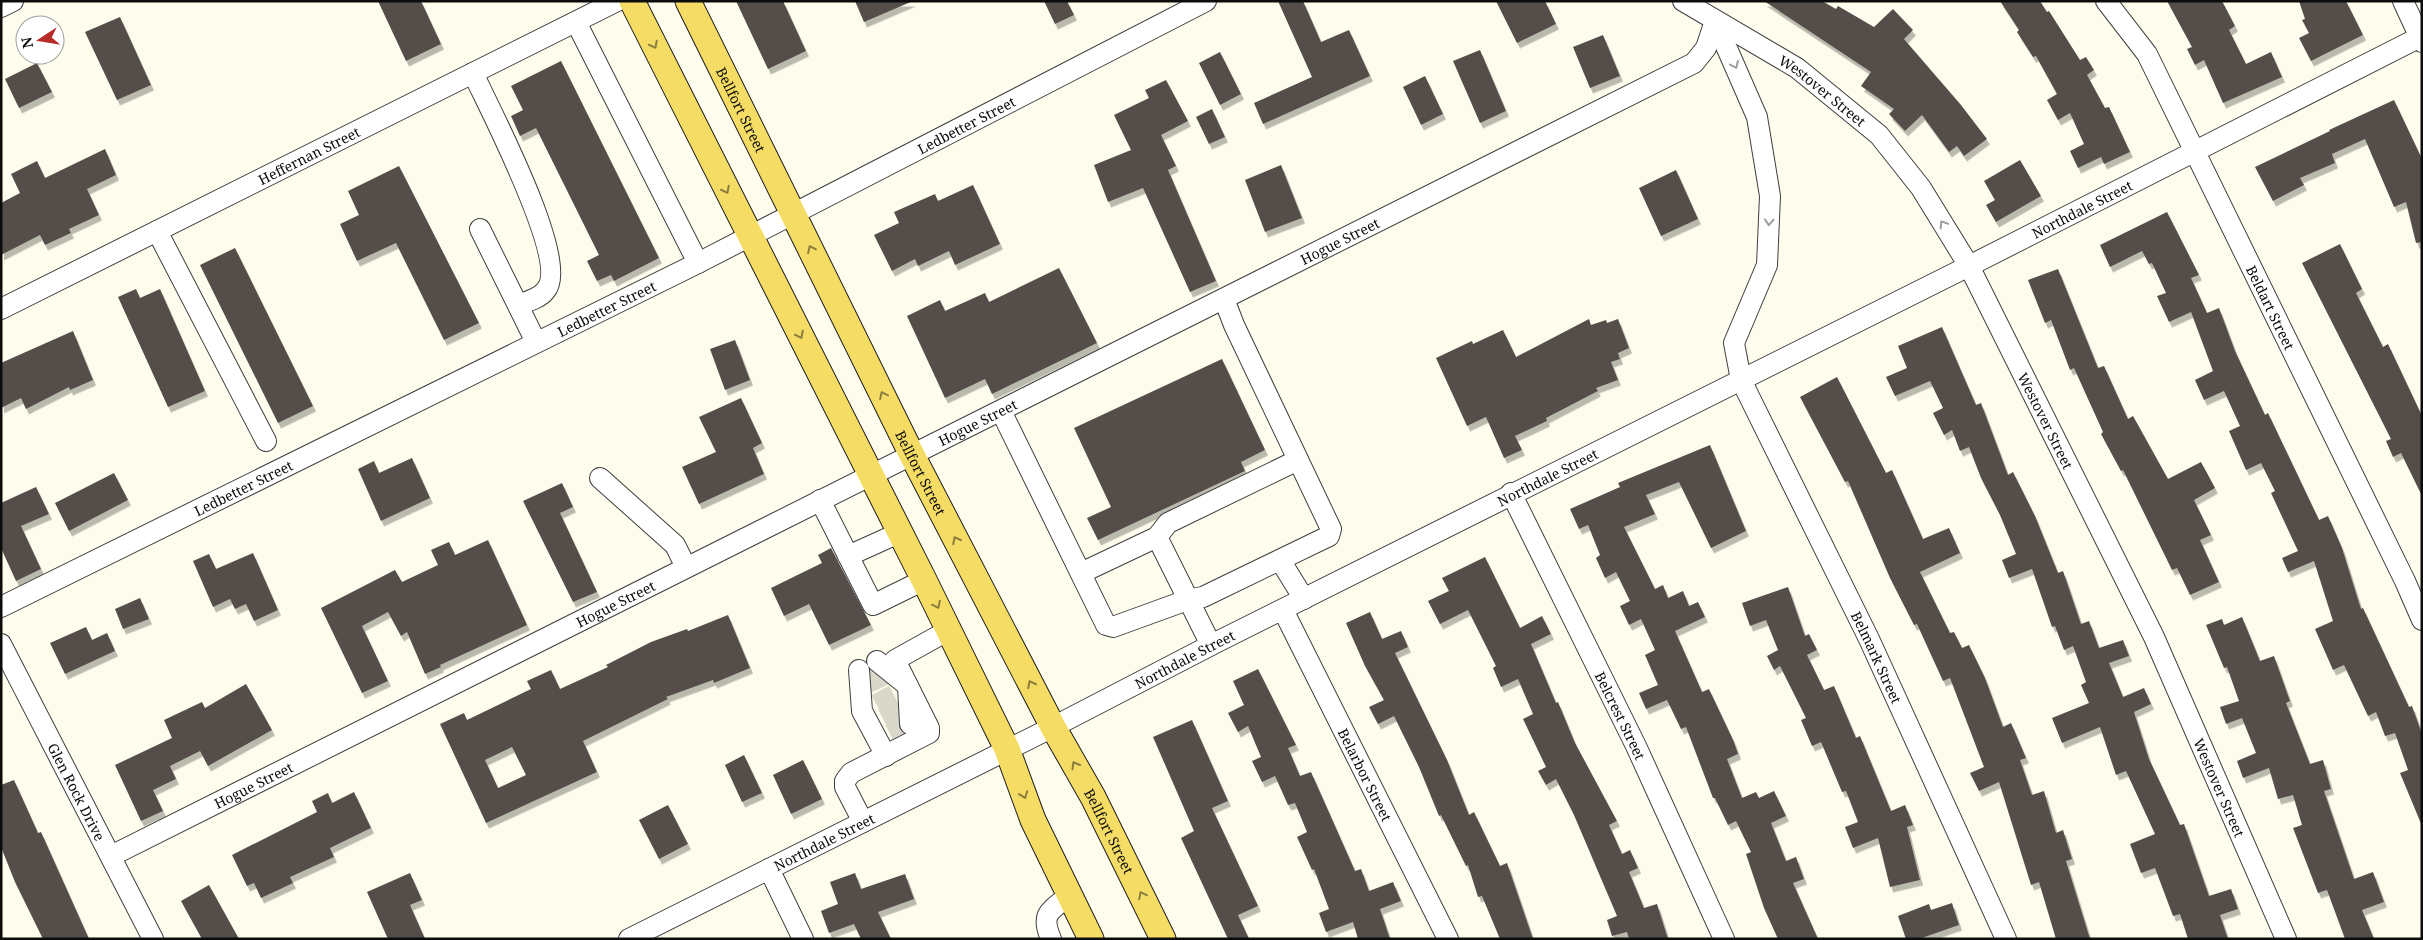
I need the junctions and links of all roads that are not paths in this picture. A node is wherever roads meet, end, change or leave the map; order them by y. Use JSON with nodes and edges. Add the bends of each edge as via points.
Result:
{"nodes":[{"id":1,"x":13,"y":1,"type":"edge"},
{"id":2,"x":617,"y":1,"type":"edge"},
{"id":3,"x":632,"y":1,"type":"edge"},
{"id":4,"x":688,"y":1,"type":"edge"},
{"id":5,"x":1206,"y":1,"type":"edge"},
{"id":6,"x":1683,"y":1,"type":"edge"},
{"id":7,"x":2106,"y":1,"type":"edge"},
{"id":8,"x":2403,"y":1,"type":"edge"},
{"id":9,"x":1,"y":7,"type":"edge"},
{"id":10,"x":1715,"y":21,"type":"junction"},
{"id":11,"x":576,"y":22,"type":"junction"},
{"id":12,"x":2421,"y":38,"type":"edge"},
{"id":13,"x":473,"y":73,"type":"junction"},
{"id":14,"x":2194,"y":150,"type":"junction"},
{"id":15,"x":794,"y":214,"type":"junction"},
{"id":16,"x":480,"y":228,"type":"dead end"},
{"id":17,"x":157,"y":231,"type":"junction"},
{"id":18,"x":750,"y":237,"type":"junction"},
{"id":19,"x":698,"y":263,"type":"junction"},
{"id":20,"x":1969,"y":266,"type":"junction"},
{"id":21,"x":1224,"y":299,"type":"junction"},
{"id":22,"x":518,"y":305,"type":"junction"},
{"id":23,"x":1,"y":309,"type":"edge"},
{"id":24,"x":536,"y":342,"type":"junction"},
{"id":25,"x":1741,"y":380,"type":"junction"},
{"id":26,"x":1001,"y":412,"type":"junction"},
{"id":27,"x":266,"y":441,"type":"dead end"},
{"id":28,"x":912,"y":455,"type":"junction"},
{"id":29,"x":1298,"y":460,"type":"junction"},
{"id":30,"x":873,"y":475,"type":"junction"},
{"id":31,"x":600,"y":478,"type":"dead end"},
{"id":32,"x":1511,"y":493,"type":"junction"},
{"id":33,"x":820,"y":500,"type":"junction"},
{"id":34,"x":901,"y":532,"type":"junction"},
{"id":35,"x":1157,"y":537,"type":"junction"},
{"id":36,"x":848,"y":556,"type":"junction"},
{"id":37,"x":1280,"y":560,"type":"junction"},
{"id":38,"x":686,"y":567,"type":"junction"},
{"id":39,"x":1081,"y":573,"type":"junction"},
{"id":40,"x":924,"y":580,"type":"junction"},
{"id":41,"x":1190,"y":599,"type":"junction"},
{"id":42,"x":1304,"y":599,"type":"junction"},
{"id":43,"x":1,"y":607,"type":"edge"},
{"id":44,"x":1283,"y":610,"type":"junction"},
{"id":45,"x":2422,"y":620,"type":"edge"},
{"id":46,"x":949,"y":630,"type":"junction"},
{"id":47,"x":1,"y":644,"type":"edge"},
{"id":48,"x":1211,"y":645,"type":"junction"},
{"id":49,"x":881,"y":668,"type":"dead end"},
{"id":50,"x":862,"y":677,"type":"dead end"},
{"id":51,"x":904,"y":703,"type":"junction"},
{"id":52,"x":1053,"y":727,"type":"junction"},
{"id":53,"x":1007,"y":749,"type":"junction"},
{"id":54,"x":886,"y":756,"type":"junction"},
{"id":55,"x":863,"y":822,"type":"junction"},
{"id":56,"x":111,"y":856,"type":"junction"},
{"id":57,"x":769,"y":868,"type":"junction"},
{"id":58,"x":1070,"y":895,"type":"junction"},
{"id":59,"x":153,"y":939,"type":"edge"},
{"id":60,"x":629,"y":939,"type":"edge"},
{"id":61,"x":803,"y":939,"type":"edge"},
{"id":62,"x":1051,"y":939,"type":"edge"},
{"id":63,"x":1091,"y":939,"type":"edge"},
{"id":64,"x":1163,"y":939,"type":"edge"},
{"id":65,"x":1448,"y":939,"type":"edge"},
{"id":66,"x":1724,"y":939,"type":"edge"},
{"id":67,"x":2006,"y":939,"type":"edge"},
{"id":68,"x":2286,"y":939,"type":"edge"}],
"edges":[{"from":1,"to":9,"type":"street"},
{"from":2,"to":11,"type":"street","name":"Heffernan Street"},
{"from":3,"to":18,"type":"main road","one_way":true},
{"from":4,"to":15,"type":"main road","name":"Bellfort Street"},
{"from":5,"to":15,"type":"street","name":"Ledbetter Street"},
{"from":6,"to":10,"type":"street","name":"Westover Street"},
{"from":7,"to":14,"type":"street","name":"Beldart Street","via":[[2147,54]]},
{"from":8,"to":12,"type":"street"},
{"from":20,"to":10,"type":"street","name":"Westover Street","one_way":true,"via":[[1921,188],[1879,135],[1797,68]]},
{"from":10,"to":21,"type":"street","name":"Hogue Street","via":[[1706,48],[1694,63]]},
{"from":10,"to":25,"type":"street","one_way":true,"via":[[1756,116],[1770,196],[1767,265],[1734,343]]},
{"from":11,"to":13,"type":"street","name":"Heffernan Street"},
{"from":11,"to":19,"type":"street"},
{"from":12,"to":14,"type":"street","name":"Northdale Street"},
{"from":13,"to":17,"type":"street","name":"Heffernan Street"},
{"from":13,"to":22,"type":"street","via":[[533,202],[548,251],[550,278],[545,292]]},
{"from":14,"to":20,"type":"street","name":"Northdale Street"},
{"from":14,"to":45,"type":"street","name":"Beldart Street"},
{"from":15,"to":18,"type":"street","name":"Ledbetter Street"},
{"from":28,"to":15,"type":"main road","name":"Bellfort Street","one_way":true},
{"from":16,"to":22,"type":"street"},
{"from":17,"to":23,"type":"street","name":"Heffernan Street"},
{"from":17,"to":27,"type":"street"},
{"from":18,"to":19,"type":"street","name":"Ledbetter Street"},
{"from":18,"to":30,"type":"main road","one_way":true},
{"from":19,"to":24,"type":"street","name":"Ledbetter Street"},
{"from":20,"to":25,"type":"street","name":"Northdale Street"},
{"from":20,"to":68,"type":"street","name":"Westover Street","via":[[2154,637]]},
{"from":21,"to":26,"type":"street","name":"Hogue Street"},
{"from":21,"to":29,"type":"street"},
{"from":22,"to":24,"type":"street"},
{"from":24,"to":43,"type":"street","name":"Ledbetter Street"},
{"from":25,"to":32,"type":"street","name":"Northdale Street"},
{"from":25,"to":67,"type":"street","name":"Belmark Street","via":[[1868,639]]},
{"from":26,"to":28,"type":"street","name":"Hogue Street"},
{"from":26,"to":39,"type":"street"},
{"from":28,"to":30,"type":"street","name":"Hogue Street"},
{"from":52,"to":28,"type":"main road","name":"Bellfort Street","one_way":true},
{"from":29,"to":35,"type":"street","via":[[1168,523]]},
{"from":29,"to":37,"type":"street","via":[[1332,529],[1329,536]]},
{"from":30,"to":33,"type":"street","name":"Hogue Street"},
{"from":30,"to":34,"type":"main road"},
{"from":31,"to":38,"type":"street","via":[[675,545]]},
{"from":32,"to":42,"type":"street","name":"Northdale Street"},
{"from":32,"to":66,"type":"street","name":"Belcrest Street","via":[[1636,746]]},
{"from":33,"to":36,"type":"street"},
{"from":33,"to":38,"type":"street","name":"Hogue Street"},
{"from":34,"to":36,"type":"street"},
{"from":34,"to":40,"type":"main road"},
{"from":35,"to":39,"type":"street"},
{"from":35,"to":41,"type":"street"},
{"from":36,"to":40,"type":"street","via":[[873,605]]},
{"from":37,"to":41,"type":"street","via":[[1203,597]]},
{"from":37,"to":42,"type":"street"},
{"from":38,"to":56,"type":"street","name":"Hogue Street"},
{"from":39,"to":41,"type":"street","via":[[1106,625],[1113,627]]},
{"from":40,"to":46,"type":"main road","one_way":true},
{"from":41,"to":48,"type":"street"},
{"from":42,"to":44,"type":"street","name":"Northdale Street"},
{"from":44,"to":48,"type":"street","name":"Northdale Street"},
{"from":44,"to":65,"type":"street","name":"Belarbor Street"},
{"from":46,"to":51,"type":"street","via":[[895,660]]},
{"from":46,"to":53,"type":"main road"},
{"from":47,"to":56,"type":"street","name":"Glen Rock Drive"},
{"from":48,"to":52,"type":"street","name":"Northdale Street"},
{"from":49,"to":51,"type":"street"},
{"from":50,"to":54,"type":"street","via":[[877,717]]},
{"from":51,"to":54,"type":"street","via":[[929,733]]},
{"from":52,"to":53,"type":"street","name":"Northdale Street"},
{"from":64,"to":52,"type":"main road","name":"Bellfort Street","one_way":true,"via":[[1093,797]]},
{"from":53,"to":55,"type":"street","name":"Northdale Street"},
{"from":53,"to":58,"type":"main road","one_way":true,"via":[[1033,820]]},
{"from":54,"to":55,"type":"street","via":[[851,773],[845,782]]},
{"from":55,"to":57,"type":"street","name":"Northdale Street"},
{"from":56,"to":59,"type":"street","name":"Glen Rock Drive"},
{"from":57,"to":60,"type":"street","name":"Northdale Street"},
{"from":57,"to":61,"type":"street"},
{"from":58,"to":62,"type":"street","via":[[1047,913],[1044,924]]},
{"from":58,"to":63,"type":"main road"}]}
